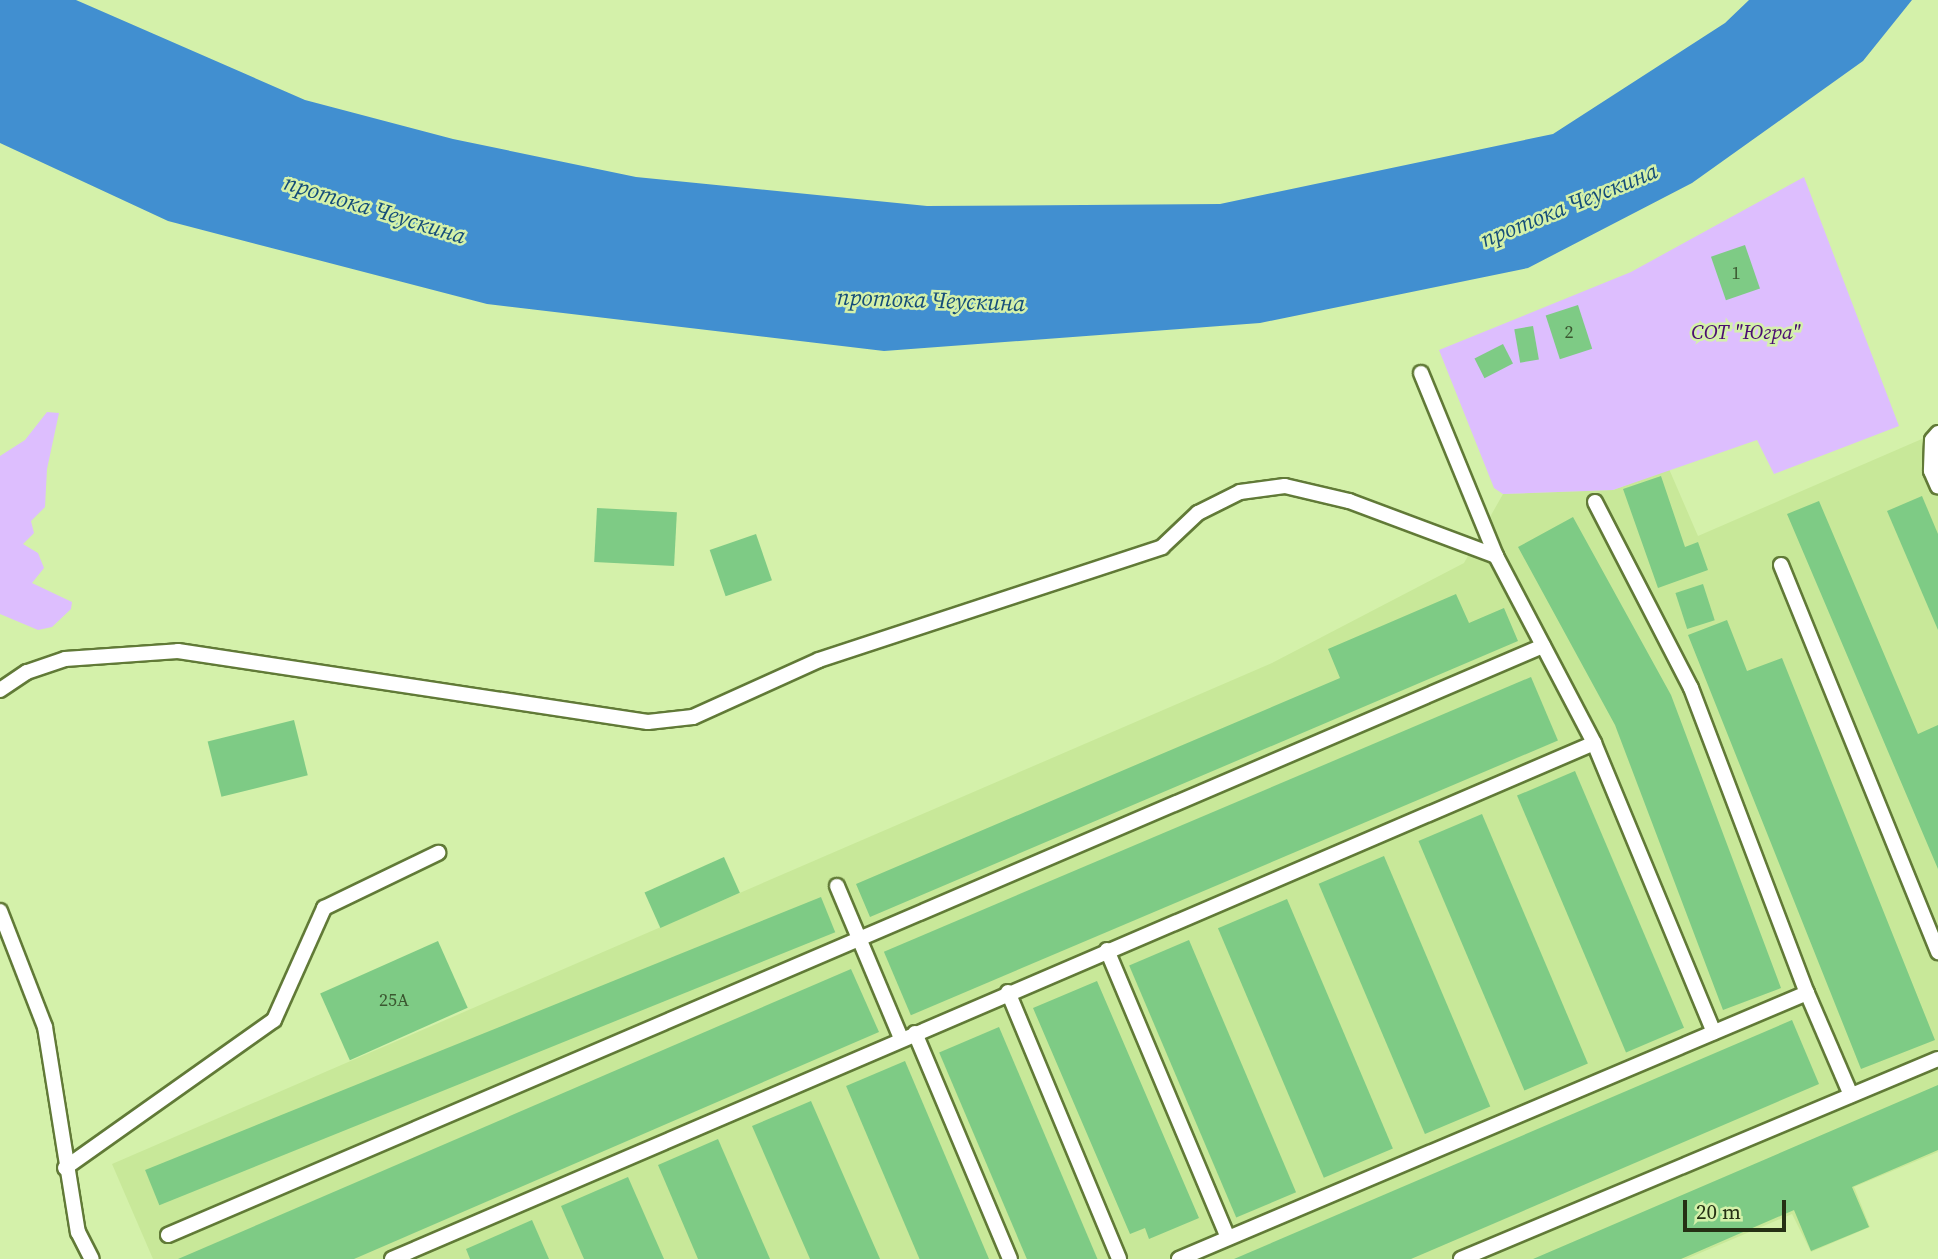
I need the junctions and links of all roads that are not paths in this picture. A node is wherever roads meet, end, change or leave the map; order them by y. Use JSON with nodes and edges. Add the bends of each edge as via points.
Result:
{"nodes":[{"id":1,"x":1421,"y":373,"type":"dead end"},
{"id":2,"x":1938,"y":433,"type":"edge"},
{"id":3,"x":1938,"y":487,"type":"edge"},
{"id":4,"x":1595,"y":502,"type":"dead end"},
{"id":5,"x":1496,"y":556,"type":"junction"},
{"id":6,"x":1781,"y":565,"type":"dead end"},
{"id":7,"x":1543,"y":646,"type":"junction"},
{"id":8,"x":0,"y":690,"type":"edge"},
{"id":9,"x":1594,"y":743,"type":"junction"},
{"id":10,"x":438,"y":853,"type":"dead end"},
{"id":11,"x":837,"y":887,"type":"dead end"},
{"id":12,"x":0,"y":911,"type":"edge"},
{"id":13,"x":860,"y":937,"type":"junction"},
{"id":14,"x":1107,"y":950,"type":"junction"},
{"id":15,"x":1938,"y":952,"type":"edge"},
{"id":16,"x":1008,"y":992,"type":"junction"},
{"id":17,"x":1807,"y":993,"type":"junction"},
{"id":18,"x":915,"y":1032,"type":"junction"},
{"id":19,"x":1714,"y":1032,"type":"junction"},
{"id":20,"x":901,"y":1038,"type":"junction"},
{"id":21,"x":1938,"y":1059,"type":"edge"},
{"id":22,"x":1852,"y":1095,"type":"junction"},
{"id":23,"x":65,"y":1168,"type":"junction"},
{"id":24,"x":168,"y":1235,"type":"dead end"},
{"id":25,"x":1228,"y":1238,"type":"junction"},
{"id":26,"x":92,"y":1259,"type":"edge"},
{"id":27,"x":392,"y":1259,"type":"edge"},
{"id":28,"x":1010,"y":1259,"type":"edge"},
{"id":29,"x":1119,"y":1259,"type":"edge"},
{"id":30,"x":1179,"y":1259,"type":"edge"},
{"id":31,"x":1461,"y":1259,"type":"edge"}],
"edges":[{"from":1,"to":5,"type":"lane"},
{"from":2,"to":3,"type":"lane","via":[[1932,440],[1931,471]]},
{"from":4,"to":17,"type":"lane","via":[[1691,688]]},
{"from":5,"to":7,"type":"lane"},
{"from":5,"to":8,"type":"lane","via":[[1349,501],[1285,486],[1240,492],[1198,513],[1162,547],[819,660],[693,718],[648,722],[178,651],[65,659],[27,672]]},
{"from":6,"to":15,"type":"lane"},
{"from":7,"to":9,"type":"lane"},
{"from":7,"to":13,"type":"lane"},
{"from":9,"to":14,"type":"lane"},
{"from":9,"to":19,"type":"lane"},
{"from":10,"to":23,"type":"lane","via":[[324,908],[274,1020]]},
{"from":11,"to":13,"type":"lane"},
{"from":12,"to":23,"type":"lane","via":[[45,1027]]},
{"from":13,"to":20,"type":"lane"},
{"from":13,"to":24,"type":"lane"},
{"from":14,"to":16,"type":"lane"},
{"from":14,"to":25,"type":"lane"},
{"from":16,"to":18,"type":"lane"},
{"from":16,"to":29,"type":"lane"},
{"from":17,"to":19,"type":"lane"},
{"from":17,"to":22,"type":"lane"},
{"from":18,"to":20,"type":"lane"},
{"from":18,"to":28,"type":"lane"},
{"from":19,"to":25,"type":"lane"},
{"from":20,"to":27,"type":"lane"},
{"from":21,"to":22,"type":"lane"},
{"from":22,"to":31,"type":"lane"},
{"from":23,"to":26,"type":"lane","via":[[78,1231]]},
{"from":25,"to":30,"type":"lane"}]}
